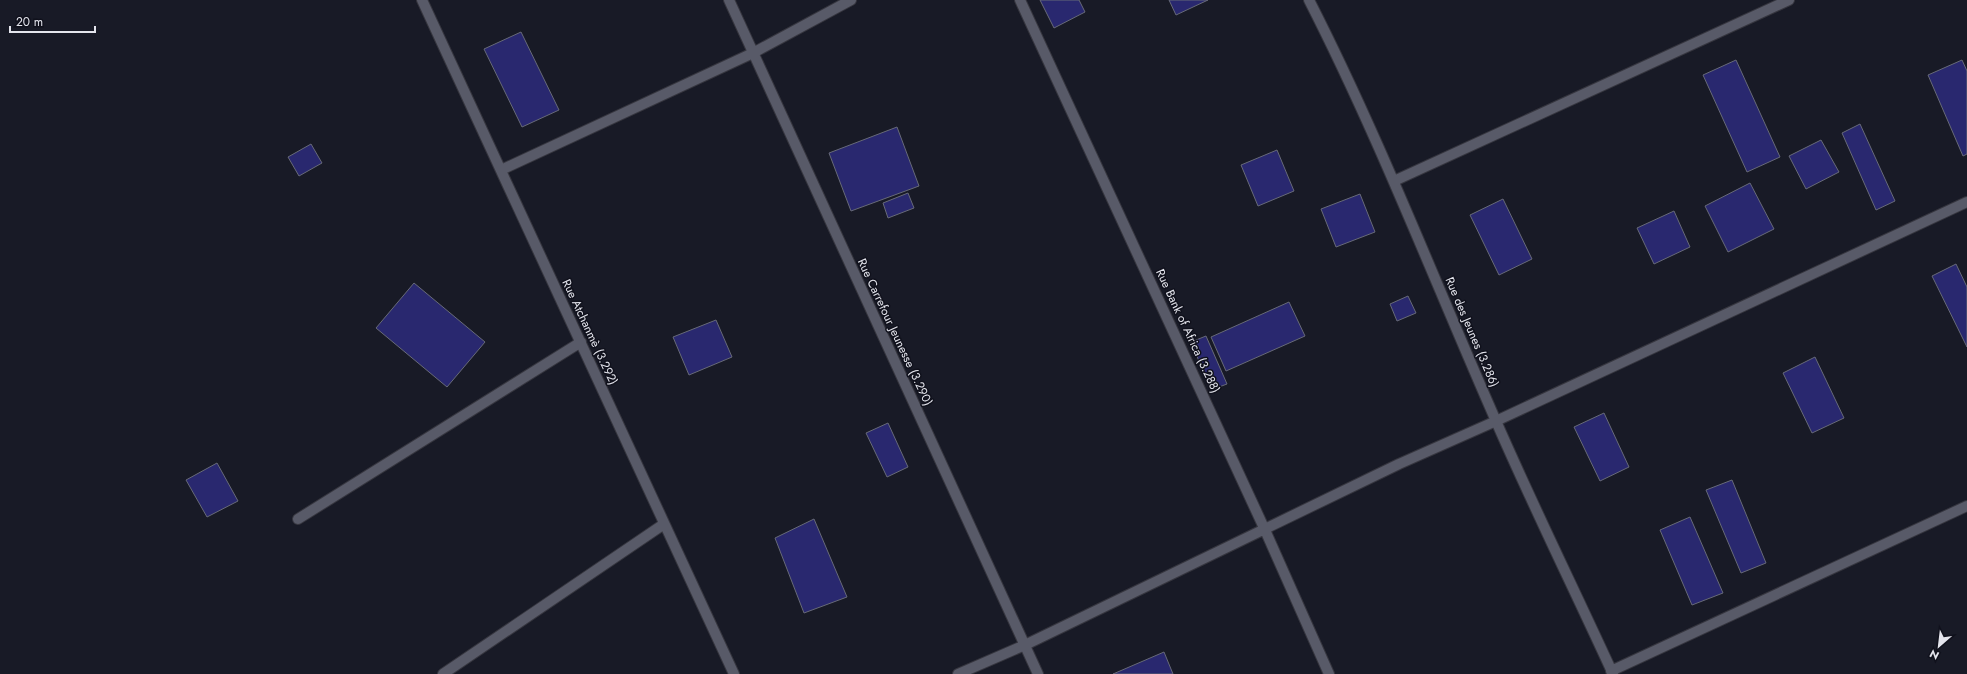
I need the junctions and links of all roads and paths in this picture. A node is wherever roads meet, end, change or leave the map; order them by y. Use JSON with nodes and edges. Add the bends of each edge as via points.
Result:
{"nodes":[{"id":1,"x":422,"y":0,"type":"edge"},
{"id":2,"x":729,"y":0,"type":"edge"},
{"id":3,"x":851,"y":0,"type":"edge"},
{"id":4,"x":1020,"y":0,"type":"edge"},
{"id":5,"x":1309,"y":0,"type":"edge"},
{"id":6,"x":1789,"y":0,"type":"edge"},
{"id":7,"x":753,"y":53,"type":"junction"},
{"id":8,"x":501,"y":170,"type":"junction"},
{"id":9,"x":1394,"y":181,"type":"junction"},
{"id":10,"x":1967,"y":202,"type":"edge"},
{"id":11,"x":581,"y":342,"type":"junction"},
{"id":12,"x":1496,"y":421,"type":"junction"},
{"id":13,"x":1967,"y":506,"type":"edge"},
{"id":14,"x":298,"y":519,"type":"dead end"},
{"id":15,"x":664,"y":524,"type":"junction"},
{"id":16,"x":1265,"y":530,"type":"junction"},
{"id":17,"x":1025,"y":645,"type":"junction"},
{"id":18,"x":1612,"y":672,"type":"edge"},
{"id":19,"x":443,"y":674,"type":"edge"},
{"id":20,"x":734,"y":674,"type":"edge"},
{"id":21,"x":958,"y":674,"type":"edge"},
{"id":22,"x":1038,"y":674,"type":"edge"},
{"id":23,"x":1329,"y":674,"type":"edge"}],
"edges":[{"from":1,"to":8,"type":"street","name":"Rue Atchanmè (3.292)"},
{"from":2,"to":7,"type":"street","name":"Rue Carrefour Jeunesse (3.290)"},
{"from":3,"to":7,"type":"street"},
{"from":4,"to":16,"type":"street","name":"Rue Bank of Africa (3.288)"},
{"from":5,"to":9,"type":"street","name":"Rue des Jeunes (3.286)","via":[[1340,60]]},
{"from":6,"to":9,"type":"street"},
{"from":7,"to":8,"type":"street"},
{"from":7,"to":17,"type":"street","name":"Rue Carrefour Jeunesse (3.290)"},
{"from":8,"to":11,"type":"street","name":"Rue Atchanmè (3.292)"},
{"from":9,"to":12,"type":"street","name":"Rue des Jeunes (3.286)"},
{"from":10,"to":12,"type":"street"},
{"from":11,"to":14,"type":"street"},
{"from":11,"to":15,"type":"street","name":"Rue Atchanmè (3.292)"},
{"from":12,"to":16,"type":"street","via":[[1399,464]]},
{"from":12,"to":18,"type":"street","name":"Rue des Jeunes (3.286)"},
{"from":13,"to":18,"type":"street"},
{"from":15,"to":19,"type":"street"},
{"from":15,"to":20,"type":"street","name":"Rue Atchanmè (3.292)"},
{"from":16,"to":17,"type":"street"},
{"from":16,"to":23,"type":"street","name":"Rue Bank of Africa (3.288)"},
{"from":17,"to":21,"type":"street"},
{"from":17,"to":22,"type":"street","name":"Rue Carrefour Jeunesse (3.290)"}]}
